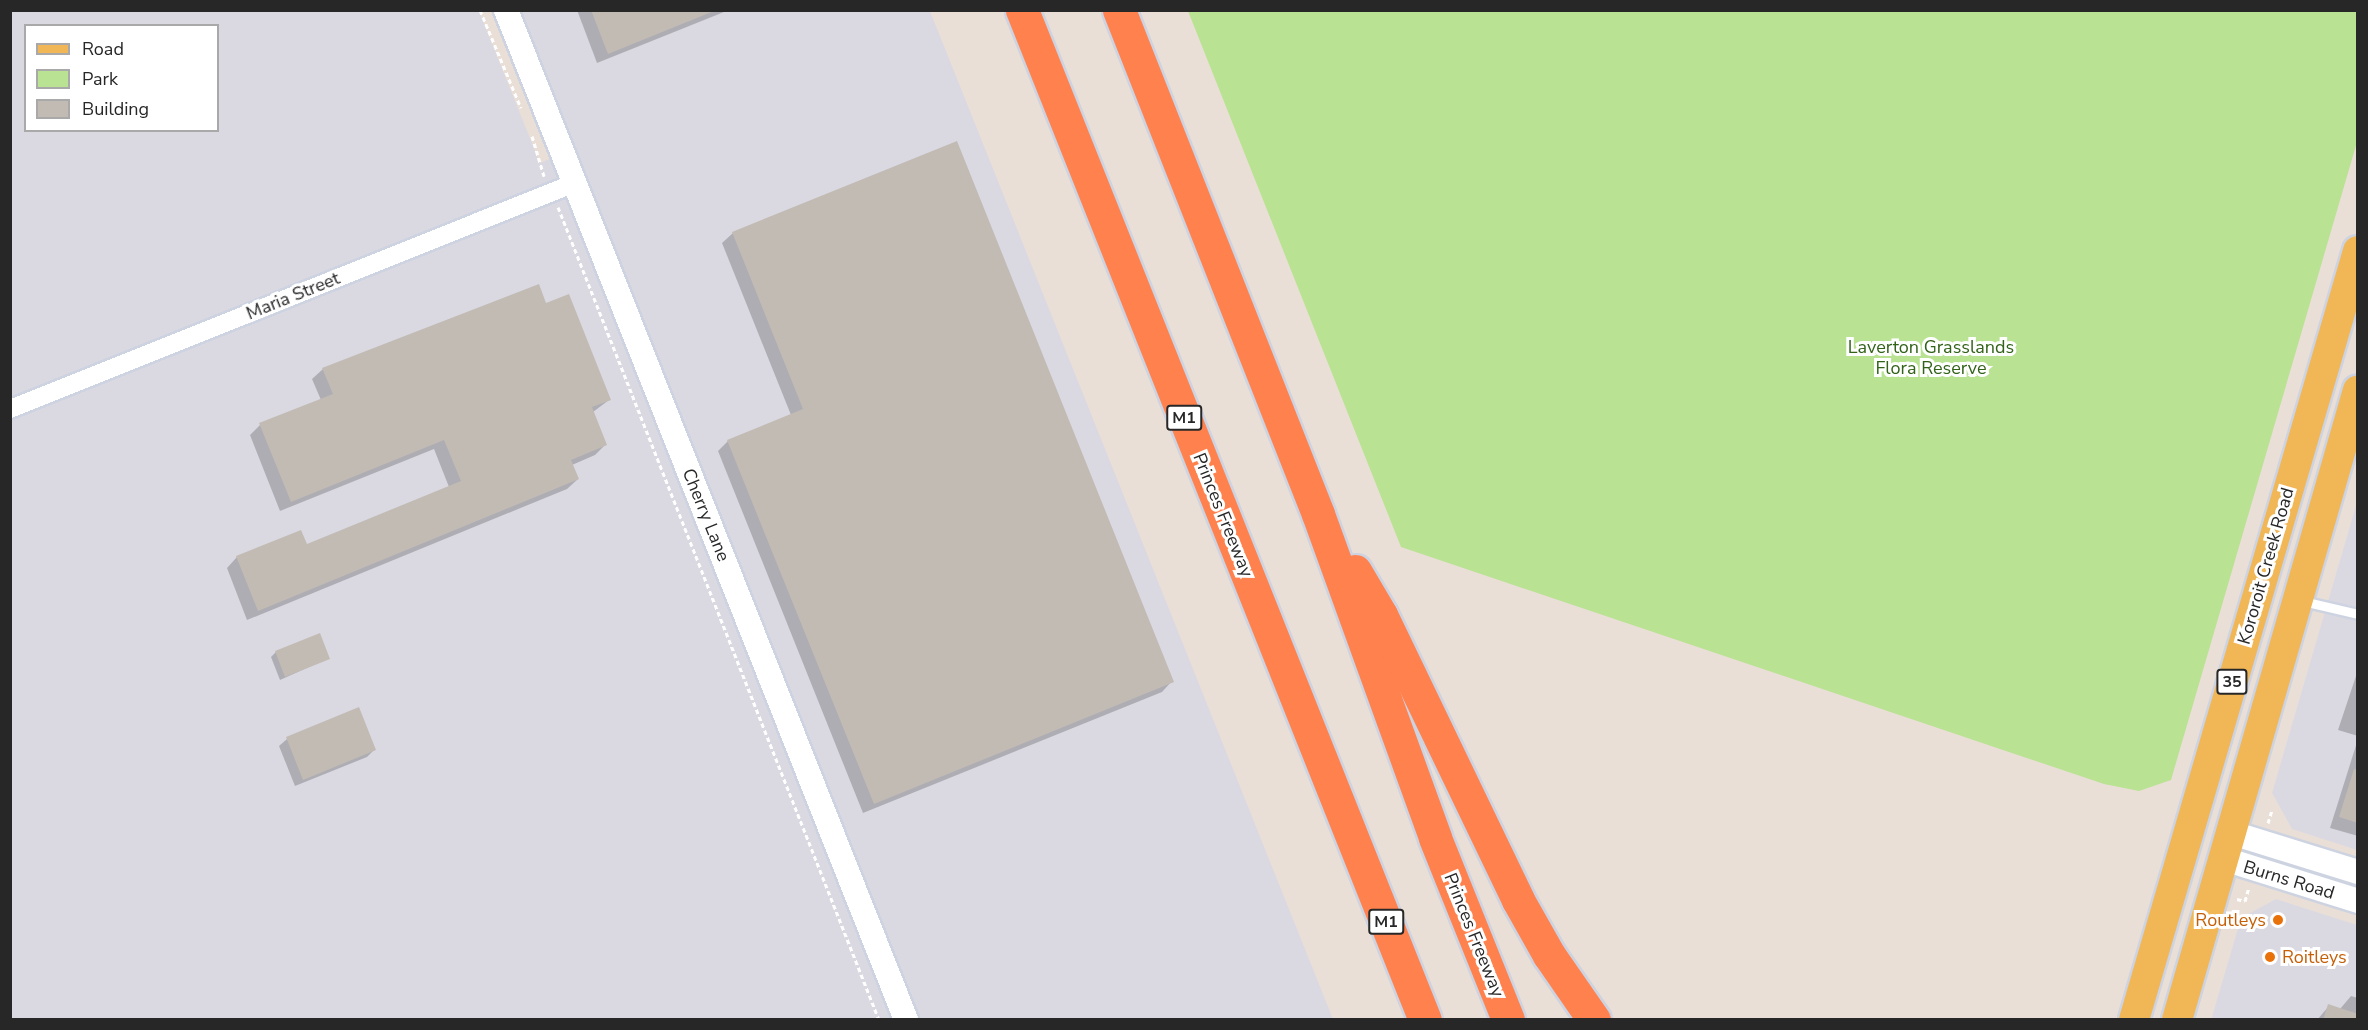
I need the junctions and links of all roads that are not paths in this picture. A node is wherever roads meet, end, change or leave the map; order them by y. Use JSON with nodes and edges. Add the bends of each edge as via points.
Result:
{"nodes":[{"id":1,"x":506,"y":10,"type":"edge"},
{"id":2,"x":1022,"y":10,"type":"edge"},
{"id":3,"x":1119,"y":10,"type":"edge"},
{"id":4,"x":575,"y":183,"type":"junction"},
{"id":5,"x":2357,"y":256,"type":"edge"},
{"id":6,"x":2358,"y":390,"type":"edge"},
{"id":7,"x":10,"y":409,"type":"edge"},
{"id":8,"x":1318,"y":514,"type":"junction"},
{"id":9,"x":2297,"y":599,"type":"junction"},
{"id":10,"x":2358,"y":614,"type":"edge"},
{"id":11,"x":1347,"y":825,"type":"junction"},
{"id":12,"x":2188,"y":833,"type":"junction"},
{"id":13,"x":2225,"y":845,"type":"junction"},
{"id":14,"x":2356,"y":872,"type":"edge"},
{"id":15,"x":2335,"y":894,"type":"junction"},
{"id":16,"x":2358,"y":901,"type":"edge"},
{"id":17,"x":906,"y":1020,"type":"edge"},
{"id":18,"x":1419,"y":1020,"type":"edge"},
{"id":19,"x":1425,"y":1020,"type":"edge"},
{"id":20,"x":1508,"y":1020,"type":"edge"},
{"id":21,"x":1594,"y":1020,"type":"edge"},
{"id":22,"x":2134,"y":1020,"type":"edge"},
{"id":23,"x":2177,"y":1020,"type":"edge"}],
"edges":[{"from":1,"to":4,"type":"street","name":"Cherry Lane"},
{"from":2,"to":11,"type":"highway","name":"Princes Freeway","number":"M1"},
{"from":3,"to":8,"type":"highway","name":"Princes Freeway"},
{"from":4,"to":7,"type":"street","name":"Maria Street"},
{"from":4,"to":17,"type":"street","name":"Cherry Lane"},
{"from":5,"to":12,"type":"main road","name":"Kororoit Creek Road","number":"35"},
{"from":6,"to":9,"type":"main road","number":"35"},
{"from":8,"to":20,"type":"highway","name":"Princes Freeway","via":[[1435,838]]},
{"from":8,"to":21,"type":"highway","via":[[1381,615],[1518,900]]},
{"from":9,"to":10,"type":"lane"},
{"from":9,"to":13,"type":"main road","number":"35"},
{"from":11,"to":18,"type":"highway"},
{"from":11,"to":19,"type":"highway","name":"Princes Freeway","number":"M1"},
{"from":12,"to":13,"type":"main road"},
{"from":12,"to":22,"type":"main road","name":"Kororoit Creek Road","number":"35"},
{"from":13,"to":14,"type":"street","name":"Burns Road"},
{"from":13,"to":15,"type":"street","name":"Burns Road"},
{"from":13,"to":23,"type":"main road","number":"35"},
{"from":14,"to":15,"type":"street"},
{"from":15,"to":16,"type":"street","name":"Burns Road"}]}
